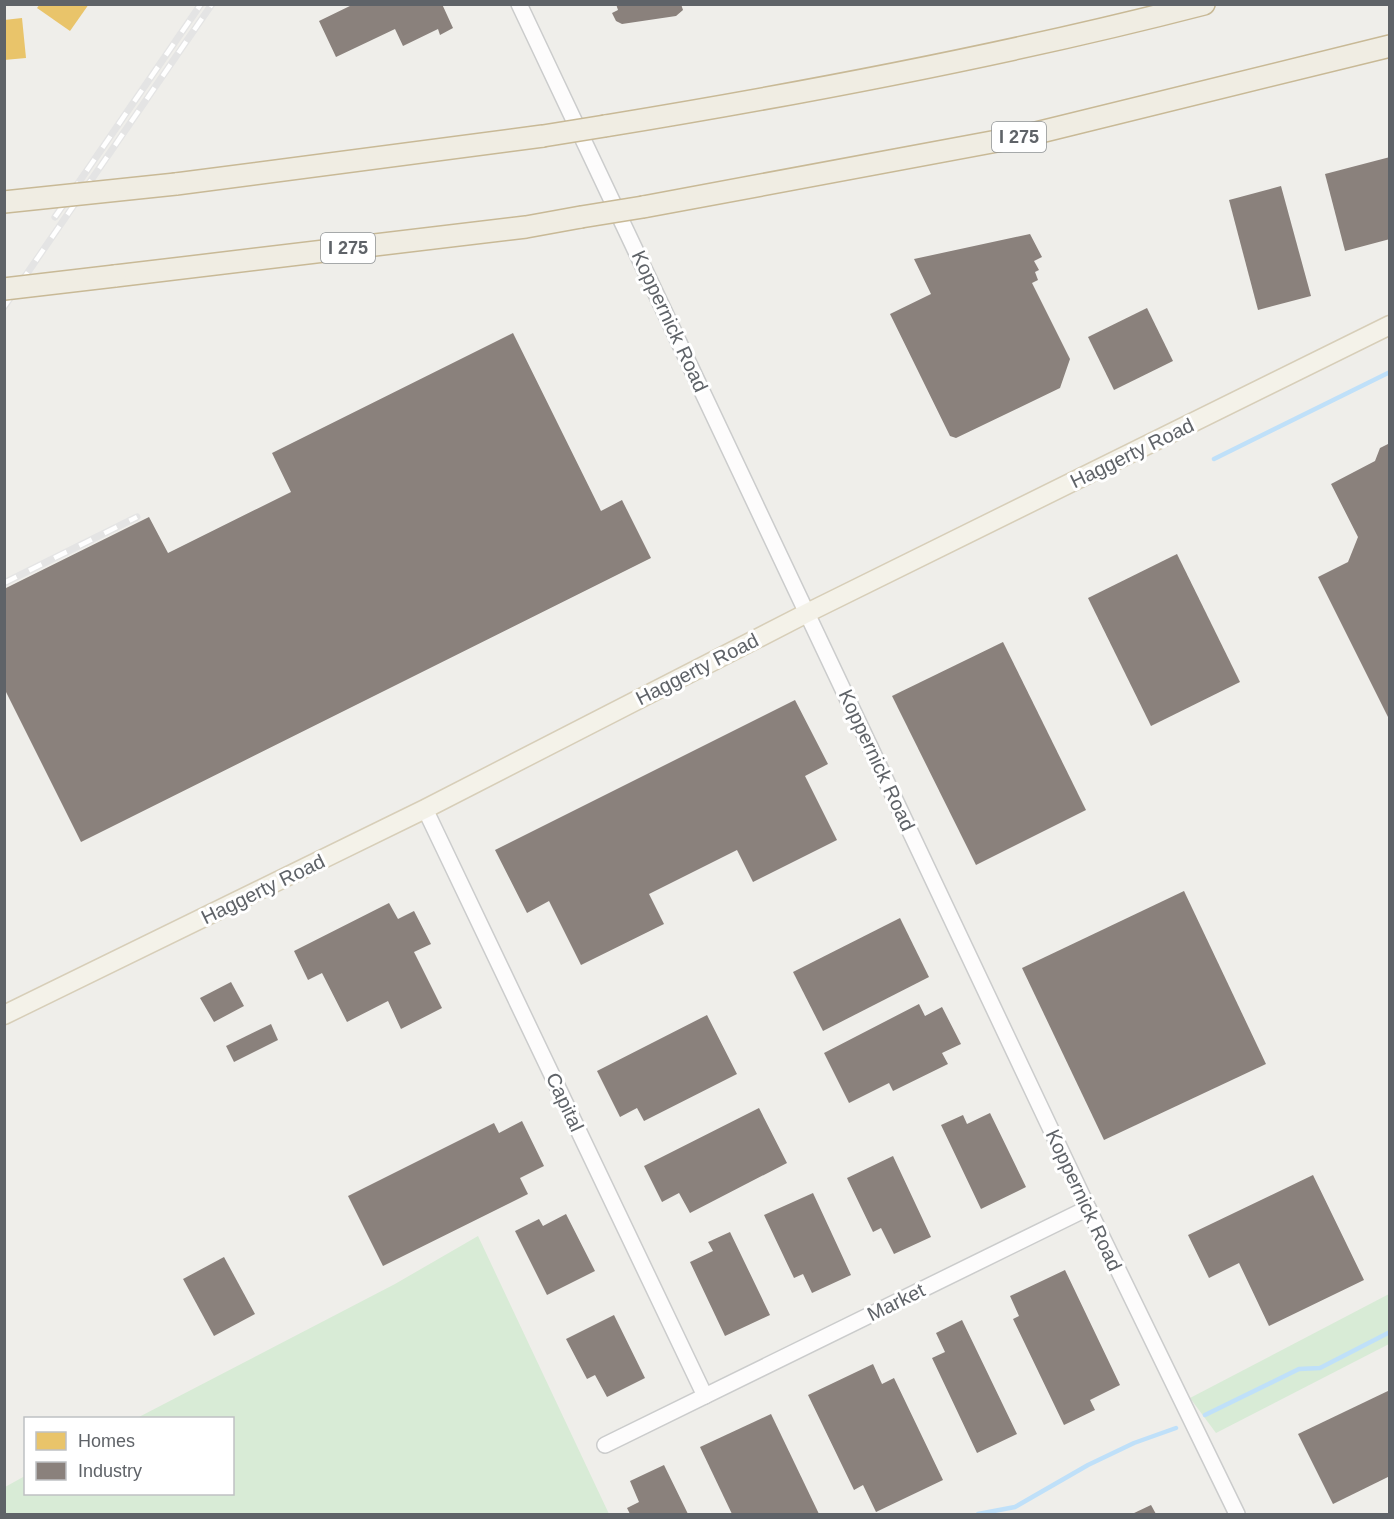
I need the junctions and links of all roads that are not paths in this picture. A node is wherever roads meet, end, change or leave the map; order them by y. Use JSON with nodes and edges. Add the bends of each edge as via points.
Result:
{"nodes":[{"id":1,"x":519,"y":4,"type":"edge"},
{"id":2,"x":1204,"y":4,"type":"edge"},
{"id":3,"x":1389,"y":46,"type":"edge"},
{"id":4,"x":4,"y":202,"type":"edge"},
{"id":5,"x":4,"y":288,"type":"edge"},
{"id":6,"x":1389,"y":325,"type":"edge"},
{"id":7,"x":807,"y":613,"type":"junction"},
{"id":8,"x":425,"y":809,"type":"junction"},
{"id":9,"x":4,"y":1015,"type":"edge"},
{"id":10,"x":1088,"y":1208,"type":"junction"},
{"id":11,"x":705,"y":1396,"type":"junction"},
{"id":12,"x":605,"y":1445,"type":"dead end"},
{"id":13,"x":1237,"y":1515,"type":"edge"}],
"edges":[{"from":1,"to":7,"type":"street","name":"Koppernick Road"},
{"from":2,"to":4,"type":"highway","bridge":true,"via":[[849,82],[605,126],[176,184]]},
{"from":3,"to":5,"type":"highway","number":"I 275","bridge":true,"via":[[1024,136],[705,198],[514,228]]},
{"from":6,"to":7,"type":"main road","name":"Haggerty Road"},
{"from":7,"to":8,"type":"main road","name":"Haggerty Road"},
{"from":7,"to":10,"type":"street","name":"Koppernick Road"},
{"from":8,"to":9,"type":"main road","name":"Haggerty Road"},
{"from":8,"to":11,"type":"street","name":"Capital"},
{"from":10,"to":11,"type":"street","name":"Market"},
{"from":10,"to":13,"type":"street","name":"Koppernick Road"},
{"from":11,"to":12,"type":"street","name":"Market"}]}
